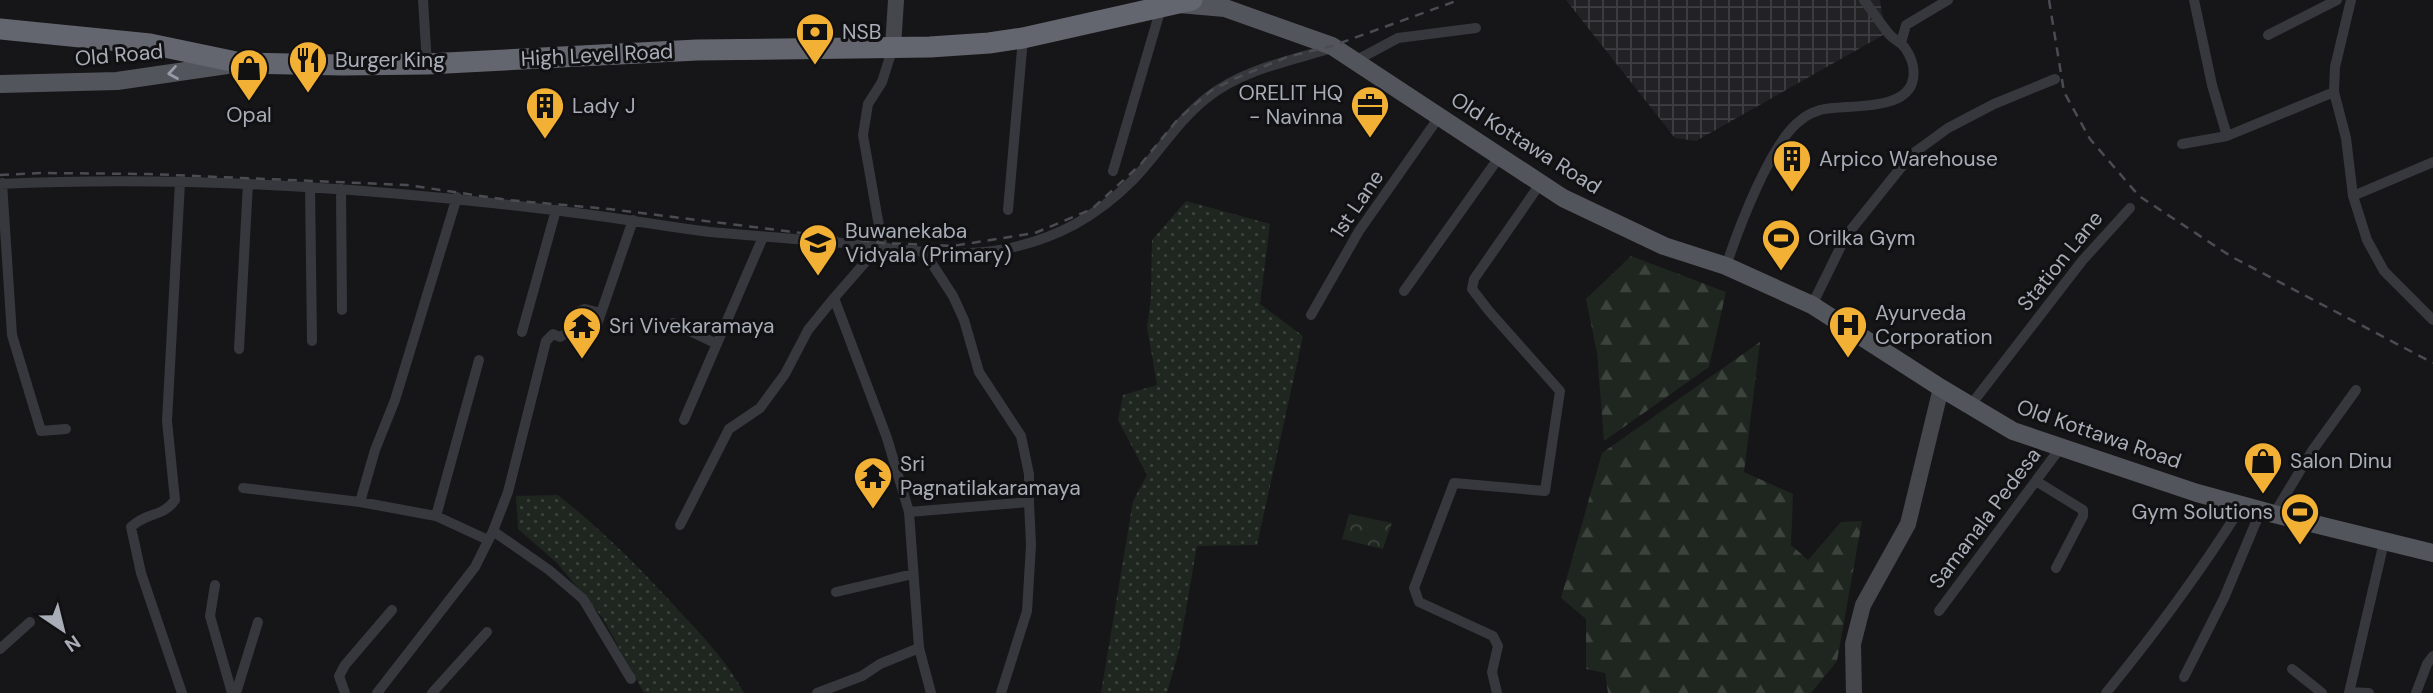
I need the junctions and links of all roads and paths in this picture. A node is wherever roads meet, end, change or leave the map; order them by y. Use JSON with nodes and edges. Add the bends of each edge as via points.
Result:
{"nodes":[{"id":1,"x":423,"y":0,"type":"edge"},
{"id":2,"x":896,"y":0,"type":"edge"},
{"id":3,"x":1864,"y":0,"type":"edge"},
{"id":4,"x":1948,"y":0,"type":"edge"},
{"id":5,"x":2194,"y":0,"type":"edge"},
{"id":6,"x":2337,"y":0,"type":"edge"},
{"id":7,"x":2351,"y":0,"type":"edge"},
{"id":8,"x":1177,"y":4,"type":"edge"},
{"id":9,"x":1476,"y":28,"type":"dead end"},
{"id":10,"x":0,"y":29,"type":"edge"},
{"id":11,"x":2268,"y":35,"type":"dead end"},
{"id":12,"x":1023,"y":38,"type":"junction"},
{"id":13,"x":1901,"y":43,"type":"junction"},
{"id":14,"x":893,"y":47,"type":"junction"},
{"id":15,"x":1335,"y":47,"type":"junction"},
{"id":16,"x":1356,"y":61,"type":"junction"},
{"id":17,"x":241,"y":63,"type":"junction"},
{"id":18,"x":428,"y":64,"type":"junction"},
{"id":19,"x":2055,"y":79,"type":"dead end"},
{"id":20,"x":0,"y":84,"type":"edge"},
{"id":21,"x":2334,"y":92,"type":"junction"},
{"id":22,"x":1439,"y":117,"type":"junction"},
{"id":23,"x":2227,"y":135,"type":"junction"},
{"id":24,"x":2182,"y":145,"type":"dead end"},
{"id":25,"x":1500,"y":156,"type":"junction"},
{"id":26,"x":2433,"y":162,"type":"edge"},
{"id":27,"x":1113,"y":171,"type":"dead end"},
{"id":28,"x":180,"y":182,"type":"junction"},
{"id":29,"x":1,"y":183,"type":"edge"},
{"id":30,"x":248,"y":183,"type":"junction"},
{"id":31,"x":1540,"y":184,"type":"junction"},
{"id":32,"x":310,"y":186,"type":"junction"},
{"id":33,"x":341,"y":189,"type":"junction"},
{"id":34,"x":2353,"y":196,"type":"junction"},
{"id":35,"x":457,"y":197,"type":"junction"},
{"id":36,"x":2130,"y":208,"type":"dead end"},
{"id":37,"x":556,"y":210,"type":"junction"},
{"id":38,"x":1008,"y":210,"type":"dead end"},
{"id":39,"x":633,"y":220,"type":"junction"},
{"id":40,"x":764,"y":237,"type":"junction"},
{"id":41,"x":879,"y":247,"type":"junction"},
{"id":42,"x":925,"y":253,"type":"junction"},
{"id":43,"x":1726,"y":266,"type":"junction"},
{"id":44,"x":1404,"y":291,"type":"dead end"},
{"id":45,"x":834,"y":298,"type":"junction"},
{"id":46,"x":1812,"y":305,"type":"junction"},
{"id":47,"x":342,"y":310,"type":"dead end"},
{"id":48,"x":601,"y":313,"type":"junction"},
{"id":49,"x":1311,"y":315,"type":"dead end"},
{"id":50,"x":2433,"y":320,"type":"edge"},
{"id":51,"x":673,"y":323,"type":"dead end"},
{"id":52,"x":595,"y":330,"type":"dead end"},
{"id":53,"x":522,"y":332,"type":"dead end"},
{"id":54,"x":312,"y":341,"type":"dead end"},
{"id":55,"x":717,"y":344,"type":"junction"},
{"id":56,"x":239,"y":349,"type":"dead end"},
{"id":57,"x":480,"y":360,"type":"dead end"},
{"id":58,"x":1941,"y":388,"type":"junction"},
{"id":59,"x":2356,"y":390,"type":"dead end"},
{"id":60,"x":1970,"y":406,"type":"junction"},
{"id":61,"x":684,"y":420,"type":"dead end"},
{"id":62,"x":66,"y":429,"type":"dead end"},
{"id":63,"x":2061,"y":447,"type":"junction"},
{"id":64,"x":2036,"y":481,"type":"junction"},
{"id":65,"x":243,"y":488,"type":"dead end"},
{"id":66,"x":360,"y":502,"type":"junction"},
{"id":67,"x":1029,"y":502,"type":"junction"},
{"id":68,"x":2243,"y":504,"type":"junction"},
{"id":69,"x":908,"y":512,"type":"junction"},
{"id":70,"x":2267,"y":512,"type":"junction"},
{"id":71,"x":436,"y":516,"type":"junction"},
{"id":72,"x":680,"y":525,"type":"dead end"},
{"id":73,"x":490,"y":536,"type":"junction"},
{"id":74,"x":2385,"y":542,"type":"junction"},
{"id":75,"x":2433,"y":553,"type":"edge"},
{"id":76,"x":2056,"y":568,"type":"dead end"},
{"id":77,"x":913,"y":573,"type":"junction"},
{"id":78,"x":215,"y":585,"type":"dead end"},
{"id":79,"x":836,"y":592,"type":"dead end"},
{"id":80,"x":393,"y":610,"type":"dead end"},
{"id":81,"x":1939,"y":611,"type":"dead end"},
{"id":82,"x":30,"y":622,"type":"dead end"},
{"id":83,"x":258,"y":622,"type":"dead end"},
{"id":84,"x":487,"y":632,"type":"dead end"},
{"id":85,"x":919,"y":648,"type":"junction"},
{"id":86,"x":0,"y":649,"type":"edge"},
{"id":87,"x":2433,"y":656,"type":"edge"},
{"id":88,"x":2292,"y":669,"type":"dead end"},
{"id":89,"x":2184,"y":677,"type":"dead end"},
{"id":90,"x":631,"y":678,"type":"dead end"},
{"id":91,"x":182,"y":693,"type":"edge"},
{"id":92,"x":234,"y":693,"type":"edge"},
{"id":93,"x":345,"y":693,"type":"edge"},
{"id":94,"x":377,"y":693,"type":"edge"},
{"id":95,"x":432,"y":693,"type":"edge"},
{"id":96,"x":817,"y":693,"type":"edge"},
{"id":97,"x":931,"y":693,"type":"edge"},
{"id":98,"x":1001,"y":693,"type":"edge"},
{"id":99,"x":1497,"y":693,"type":"edge"},
{"id":100,"x":1854,"y":693,"type":"edge"},
{"id":101,"x":2106,"y":693,"type":"edge"},
{"id":102,"x":2322,"y":693,"type":"edge"},
{"id":103,"x":2350,"y":693,"type":"edge"},
{"id":104,"x":2369,"y":693,"type":"edge"},
{"id":105,"x":2416,"y":693,"type":"edge"}],
"edges":[{"from":1,"to":18,"type":"street"},
{"from":2,"to":14,"type":"street"},
{"from":3,"to":13,"type":"street"},
{"from":4,"to":13,"type":"street","via":[[1906,25]]},
{"from":5,"to":23,"type":"street"},
{"from":6,"to":11,"type":"street"},
{"from":7,"to":21,"type":"street","via":[[2334,67]]},
{"from":8,"to":12,"type":"highway","name":"High Level Road"},
{"from":8,"to":15,"type":"main road","name":"Old Kottawa Road","via":[[1225,8]]},
{"from":8,"to":27,"type":"street"},
{"from":9,"to":16,"type":"street","via":[[1398,38]]},
{"from":10,"to":17,"type":"highway","name":"High Level Road","via":[[150,44]]},
{"from":12,"to":14,"type":"highway","name":"High Level Road"},
{"from":12,"to":38,"type":"street"},
{"from":13,"to":43,"type":"street","via":[[1914,65],[1910,89],[1897,99],[1819,110],[1800,120],[1765,172]]},
{"from":14,"to":18,"type":"highway","name":"High Level Road","via":[[697,50]]},
{"from":14,"to":41,"type":"street","via":[[883,82],[868,104],[863,135],[882,243]]},
{"from":15,"to":16,"type":"main road","name":"Old Kottawa Road"},
{"from":15,"to":42,"type":"street","via":[[1251,73],[1212,94],[1193,109],[1133,179],[1091,216],[1067,230],[981,253]]},
{"from":16,"to":22,"type":"main road","name":"Old Kottawa Road"},
{"from":17,"to":18,"type":"highway","name":"High Level Road"},
{"from":17,"to":20,"type":"main road","name":"Old Road","one_way":true,"via":[[117,81]]},
{"from":19,"to":46,"type":"street","via":[[1948,128],[1912,155],[1846,236]]},
{"from":21,"to":23,"type":"street"},
{"from":21,"to":34,"type":"street","via":[[2346,138]]},
{"from":22,"to":25,"type":"main road","name":"Old Kottawa Road"},
{"from":22,"to":49,"type":"street","name":"1st Lane","via":[[1359,231]]},
{"from":23,"to":24,"type":"street"},
{"from":25,"to":31,"type":"main road","name":"Old Kottawa Road"},
{"from":25,"to":44,"type":"street"},
{"from":26,"to":34,"type":"street"},
{"from":28,"to":29,"type":"street"},
{"from":28,"to":30,"type":"street"},
{"from":28,"to":91,"type":"street","via":[[167,421],[175,500],[167,510],[141,517],[131,527]]},
{"from":29,"to":62,"type":"street","via":[[12,335],[41,431]]},
{"from":30,"to":32,"type":"street"},
{"from":30,"to":56,"type":"street"},
{"from":31,"to":43,"type":"main road","name":"Old Kottawa Road","via":[[1664,246]]},
{"from":31,"to":99,"type":"street","via":[[1474,279],[1472,289],[1560,391],[1545,491],[1454,483],[1414,588],[1419,602],[1493,636],[1498,646],[1492,672]]},
{"from":32,"to":33,"type":"street"},
{"from":32,"to":54,"type":"street"},
{"from":33,"to":35,"type":"street"},
{"from":33,"to":47,"type":"street"},
{"from":34,"to":50,"type":"street","via":[[2367,240],[2384,271]]},
{"from":35,"to":37,"type":"street"},
{"from":35,"to":66,"type":"street"},
{"from":36,"to":60,"type":"street","name":"Station Lane","via":[[2082,261]]},
{"from":37,"to":39,"type":"street"},
{"from":37,"to":53,"type":"street"},
{"from":39,"to":40,"type":"street"},
{"from":39,"to":48,"type":"street"},
{"from":40,"to":41,"type":"street"},
{"from":40,"to":55,"type":"street"},
{"from":41,"to":42,"type":"street"},
{"from":41,"to":45,"type":"street"},
{"from":42,"to":67,"type":"street","via":[[964,320],[979,372],[1021,436]]},
{"from":43,"to":46,"type":"main road","name":"Old Kottawa Road"},
{"from":45,"to":69,"type":"street","via":[[887,438]]},
{"from":45,"to":72,"type":"street","via":[[808,330],[760,408],[729,429]]},
{"from":46,"to":58,"type":"main road","name":"Old Kottawa Road"},
{"from":48,"to":52,"type":"street"},
{"from":48,"to":73,"type":"street","via":[[577,312],[568,333],[561,337],[553,334],[546,341],[508,492]]},
{"from":51,"to":55,"type":"street"},
{"from":55,"to":61,"type":"street"},
{"from":57,"to":71,"type":"street"},
{"from":58,"to":60,"type":"main road","name":"Old Kottawa Road"},
{"from":58,"to":100,"type":"street","via":[[1908,524],[1863,605],[1853,644]]},
{"from":59,"to":70,"type":"street"},
{"from":60,"to":63,"type":"main road","name":"Old Kottawa Road","via":[[2013,431]]},
{"from":63,"to":64,"type":"street","name":"Samanala Pedesa"},
{"from":63,"to":68,"type":"main road","name":"Old Kottawa Road"},
{"from":64,"to":76,"type":"street","via":[[2083,510]]},
{"from":64,"to":81,"type":"street","name":"Samanala Pedesa"},
{"from":65,"to":66,"type":"street"},
{"from":66,"to":71,"type":"street"},
{"from":67,"to":69,"type":"street"},
{"from":67,"to":98,"type":"street","via":[[1027,611]]},
{"from":68,"to":70,"type":"main road","name":"Old Kottawa Road"},
{"from":68,"to":101,"type":"street","via":[[2155,634]]},
{"from":69,"to":77,"type":"street"},
{"from":70,"to":74,"type":"main road","name":"Old Kottawa Road"},
{"from":70,"to":89,"type":"street"},
{"from":71,"to":73,"type":"street"},
{"from":73,"to":90,"type":"street","via":[[549,570],[583,599]]},
{"from":73,"to":94,"type":"street","via":[[475,567]]},
{"from":74,"to":75,"type":"main road","name":"Old Kottawa Road"},
{"from":74,"to":103,"type":"street"},
{"from":77,"to":79,"type":"street"},
{"from":77,"to":85,"type":"street"},
{"from":78,"to":92,"type":"street","via":[[210,616]]},
{"from":80,"to":93,"type":"street","via":[[345,665],[340,676]]},
{"from":82,"to":86,"type":"street"},
{"from":83,"to":92,"type":"street"},
{"from":84,"to":95,"type":"street"},
{"from":85,"to":96,"type":"street","via":[[862,677]]},
{"from":85,"to":97,"type":"street"},
{"from":87,"to":105,"type":"street"},
{"from":88,"to":102,"type":"street"},
{"from":103,"to":104,"type":"street"}]}
